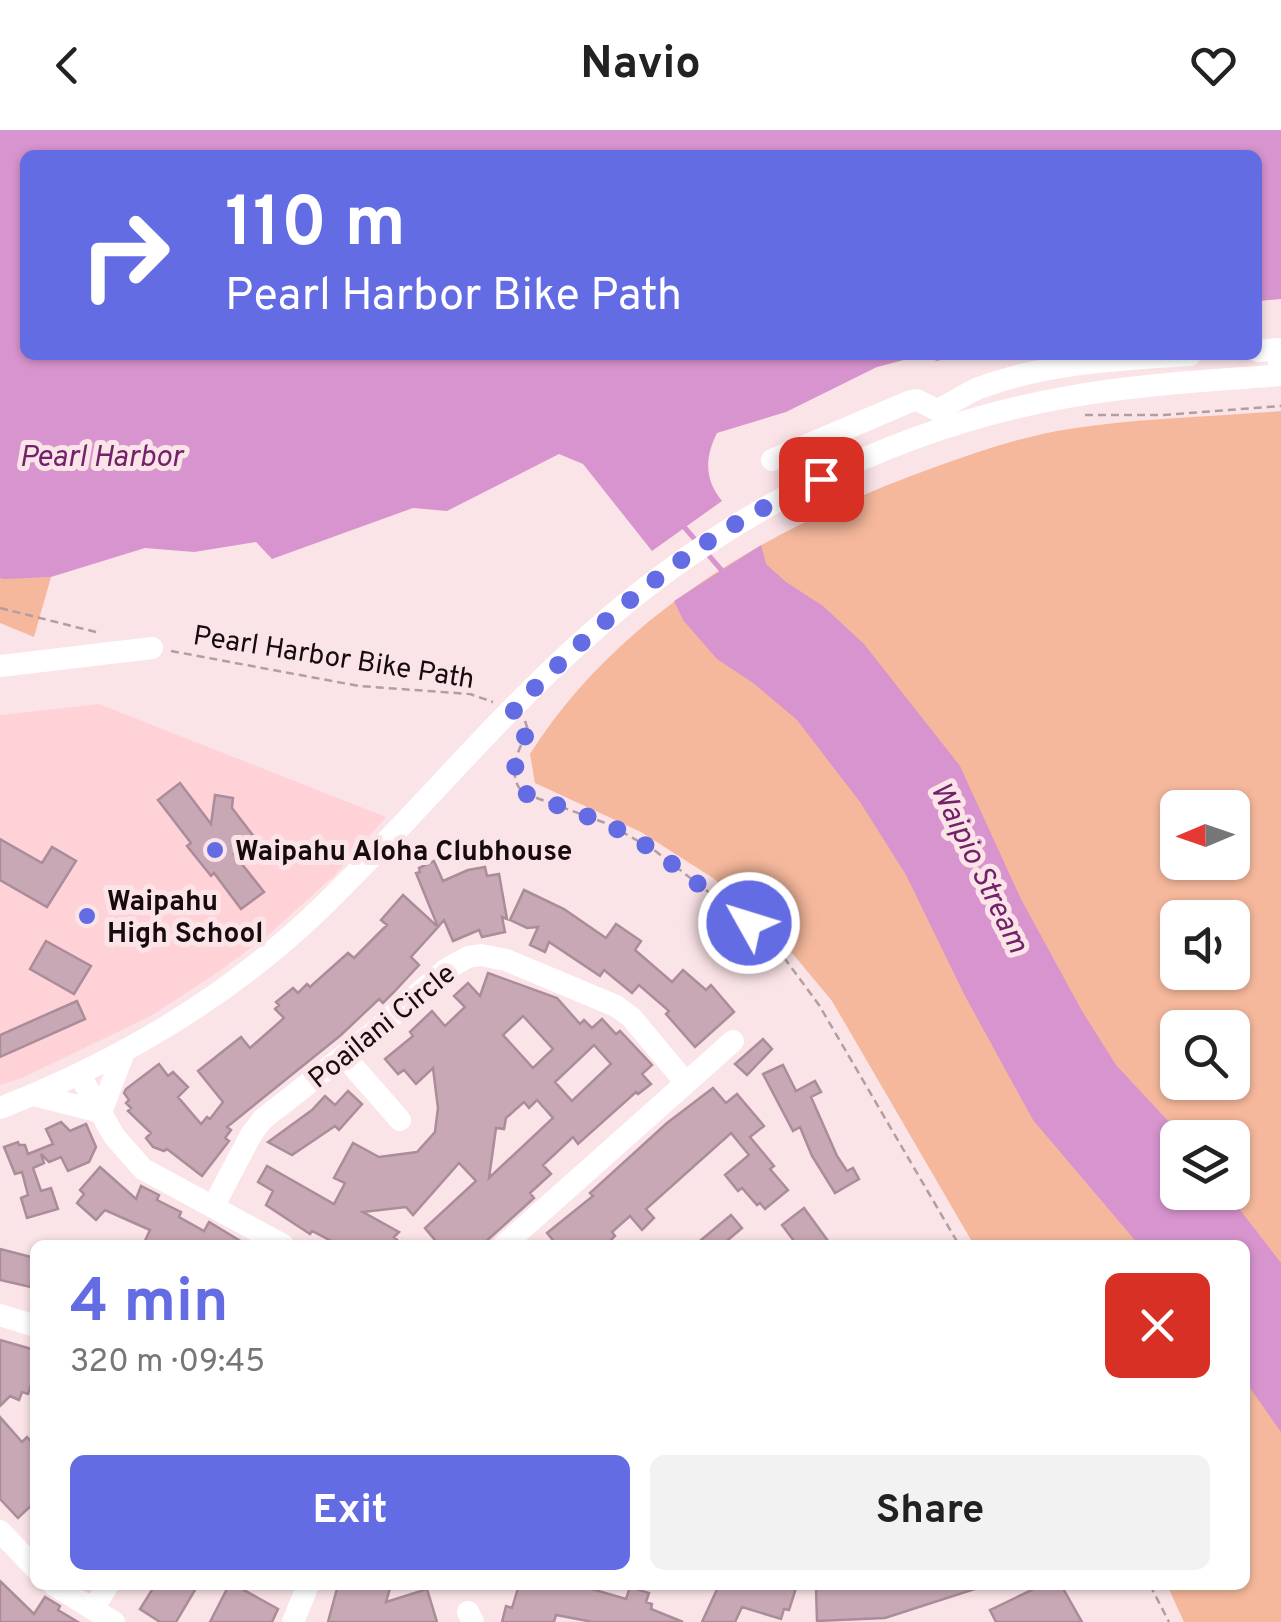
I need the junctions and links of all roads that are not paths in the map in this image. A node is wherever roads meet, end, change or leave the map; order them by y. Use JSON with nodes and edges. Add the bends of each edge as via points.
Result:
{"nodes":[{"id":1,"x":1262,"y":351,"type":"edge"},
{"id":2,"x":1137,"y":360,"type":"edge"},
{"id":3,"x":1062,"y":367,"type":"junction"},
{"id":4,"x":1280,"y":375,"type":"edge"},
{"id":5,"x":1070,"y":406,"type":"junction"},
{"id":6,"x":772,"y":460,"type":"dead end"},
{"id":7,"x":152,"y":648,"type":"road end"},
{"id":8,"x":0,"y":666,"type":"edge"},
{"id":9,"x":733,"y":1040,"type":"dead end"},
{"id":10,"x":124,"y":1052,"type":"junction"},
{"id":11,"x":344,"y":1056,"type":"junction"},
{"id":12,"x":80,"y":1074,"type":"junction"},
{"id":13,"x":686,"y":1082,"type":"junction"},
{"id":14,"x":34,"y":1095,"type":"junction"},
{"id":15,"x":0,"y":1108,"type":"edge"},
{"id":16,"x":101,"y":1112,"type":"junction"},
{"id":17,"x":400,"y":1120,"type":"dead end"},
{"id":18,"x":213,"y":1207,"type":"junction"},
{"id":19,"x":274,"y":1240,"type":"edge"},
{"id":20,"x":510,"y":1240,"type":"edge"},
{"id":21,"x":0,"y":1315,"type":"edge"},
{"id":22,"x":30,"y":1324,"type":"edge"},
{"id":23,"x":0,"y":1531,"type":"edge"},
{"id":24,"x":30,"y":1563,"type":"edge"},
{"id":25,"x":62,"y":1590,"type":"edge"},
{"id":26,"x":105,"y":1590,"type":"edge"},
{"id":27,"x":306,"y":1590,"type":"edge"},
{"id":28,"x":93,"y":1609,"type":"junction"},
{"id":29,"x":114,"y":1622,"type":"edge"},
{"id":30,"x":293,"y":1622,"type":"edge"}],
"edges":[{"from":1,"to":4,"type":"street","via":[[1278,350]]},
{"from":2,"to":3,"type":"street"},
{"from":3,"to":5,"type":"street"},
{"from":3,"to":6,"type":"street","via":[[976,389],[937,410],[911,401]]},
{"from":4,"to":5,"type":"street","via":[[1126,388]]},
{"from":5,"to":10,"type":"street","via":[[1010,409],[935,432],[821,479],[732,526],[588,635],[320,909],[205,1002]]},
{"from":7,"to":8,"type":"street"},
{"from":9,"to":13,"type":"street"},
{"from":10,"to":12,"type":"street"},
{"from":10,"to":16,"type":"street"},
{"from":11,"to":13,"type":"street","name":"Poailani Circle","via":[[445,970],[481,955],[616,1006]]},
{"from":11,"to":17,"type":"street"},
{"from":11,"to":18,"type":"street","name":"Poailani Circle","via":[[263,1119]]},
{"from":12,"to":14,"type":"street"},
{"from":12,"to":16,"type":"street"},
{"from":13,"to":20,"type":"street"},
{"from":14,"to":15,"type":"street"},
{"from":14,"to":16,"type":"street"},
{"from":16,"to":18,"type":"street","via":[[143,1169]]},
{"from":18,"to":19,"type":"street"},
{"from":21,"to":22,"type":"street"},
{"from":23,"to":24,"type":"street"},
{"from":25,"to":28,"type":"street"},
{"from":26,"to":28,"type":"street"},
{"from":27,"to":30,"type":"street"},
{"from":28,"to":29,"type":"street"}]}
